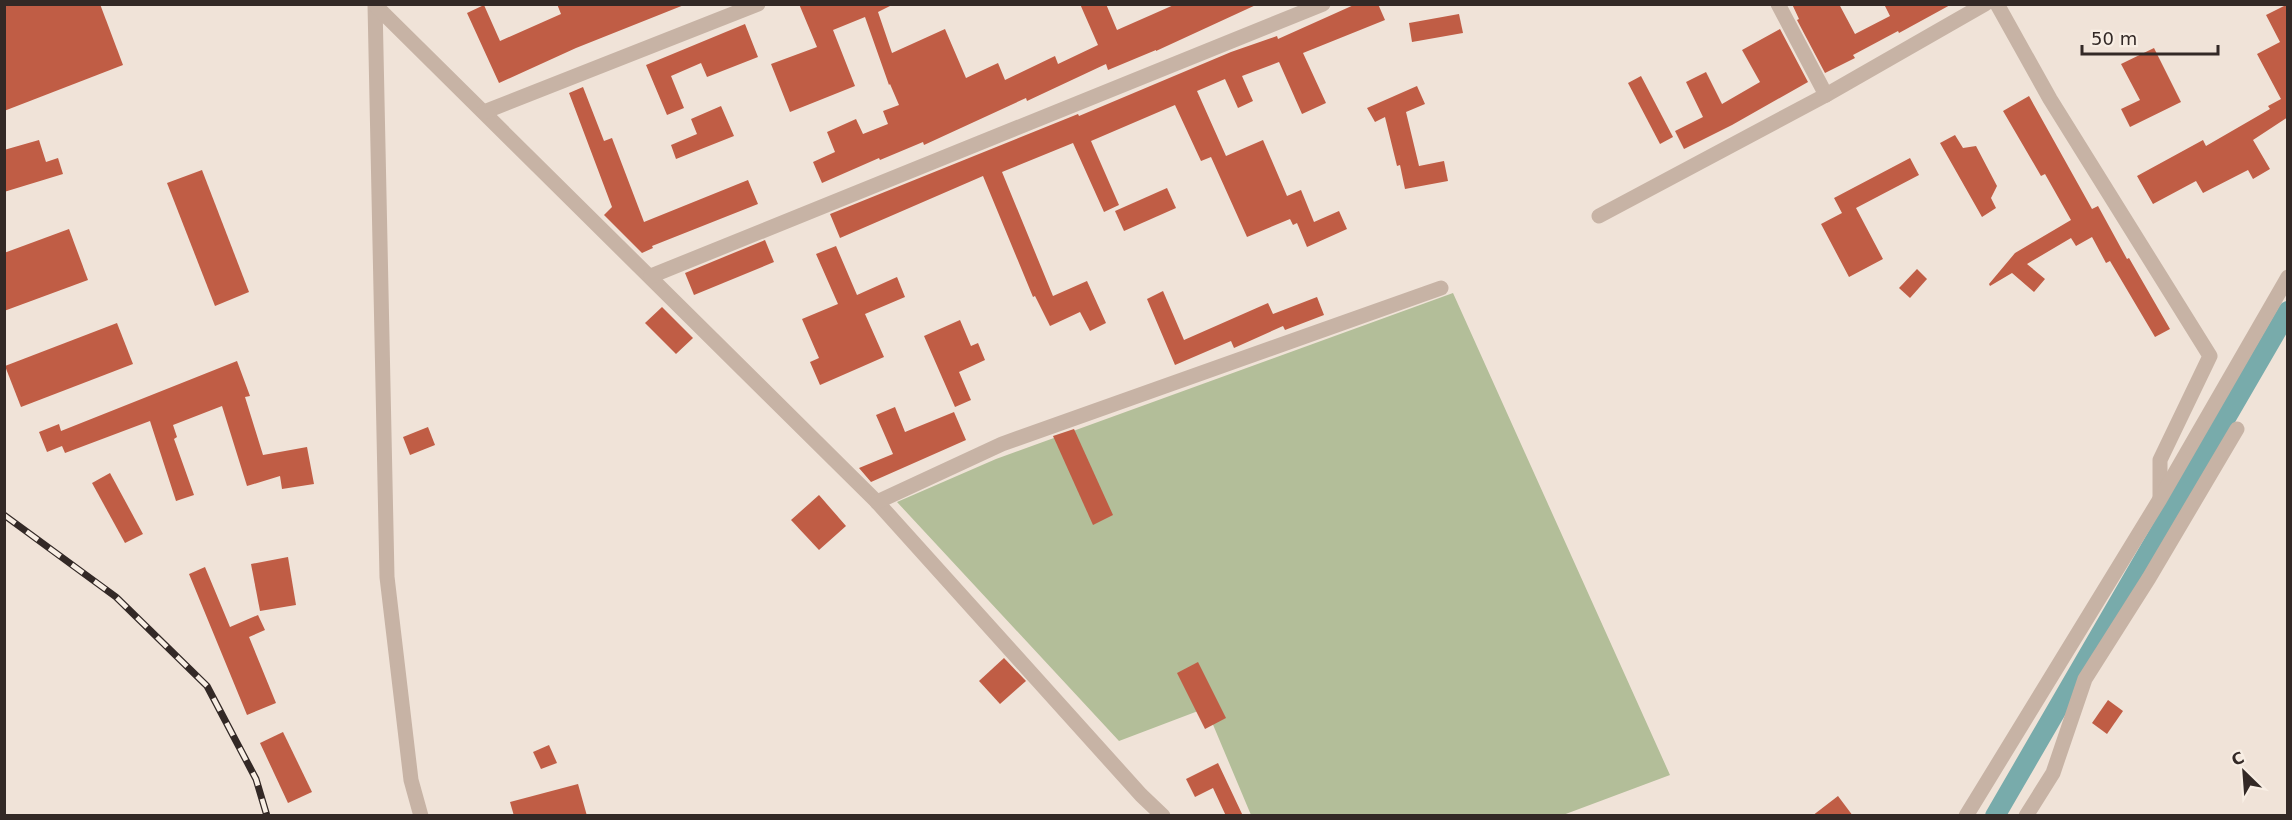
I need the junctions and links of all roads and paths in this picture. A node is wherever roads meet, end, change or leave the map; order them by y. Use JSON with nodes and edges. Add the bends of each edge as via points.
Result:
{"nodes":[{"id":1,"x":758,"y":4,"type":"edge"},
{"id":2,"x":1323,"y":4,"type":"edge"},
{"id":3,"x":1778,"y":4,"type":"edge"},
{"id":4,"x":1985,"y":4,"type":"edge"},
{"id":5,"x":1997,"y":4,"type":"edge"},
{"id":6,"x":376,"y":5,"type":"edge"},
{"id":7,"x":1826,"y":95,"type":"junction"},
{"id":8,"x":484,"y":112,"type":"junction"},
{"id":9,"x":1599,"y":216,"type":"dead end"},
{"id":10,"x":651,"y":276,"type":"junction"},
{"id":11,"x":2288,"y":277,"type":"edge"},
{"id":12,"x":1441,"y":288,"type":"dead end"},
{"id":13,"x":2237,"y":429,"type":"dead end"},
{"id":14,"x":2160,"y":499,"type":"junction"},
{"id":15,"x":878,"y":502,"type":"junction"},
{"id":16,"x":421,"y":816,"type":"edge"},
{"id":17,"x":1162,"y":816,"type":"edge"},
{"id":18,"x":1966,"y":816,"type":"edge"},
{"id":19,"x":2026,"y":816,"type":"edge"}],
"edges":[{"from":1,"to":8,"type":"street"},
{"from":2,"to":10,"type":"street"},
{"from":3,"to":7,"type":"street"},
{"from":4,"to":7,"type":"street"},
{"from":5,"to":14,"type":"street","via":[[2050,99],[2210,356],[2160,460]]},
{"from":6,"to":8,"type":"street"},
{"from":6,"to":16,"type":"street","via":[[387,577],[411,780]]},
{"from":7,"to":9,"type":"street"},
{"from":8,"to":10,"type":"street"},
{"from":10,"to":15,"type":"street"},
{"from":11,"to":14,"type":"street"},
{"from":12,"to":15,"type":"street","via":[[1002,444]]},
{"from":13,"to":19,"type":"street","via":[[2085,679],[2053,773]]},
{"from":14,"to":18,"type":"street"},
{"from":15,"to":17,"type":"street"}]}
